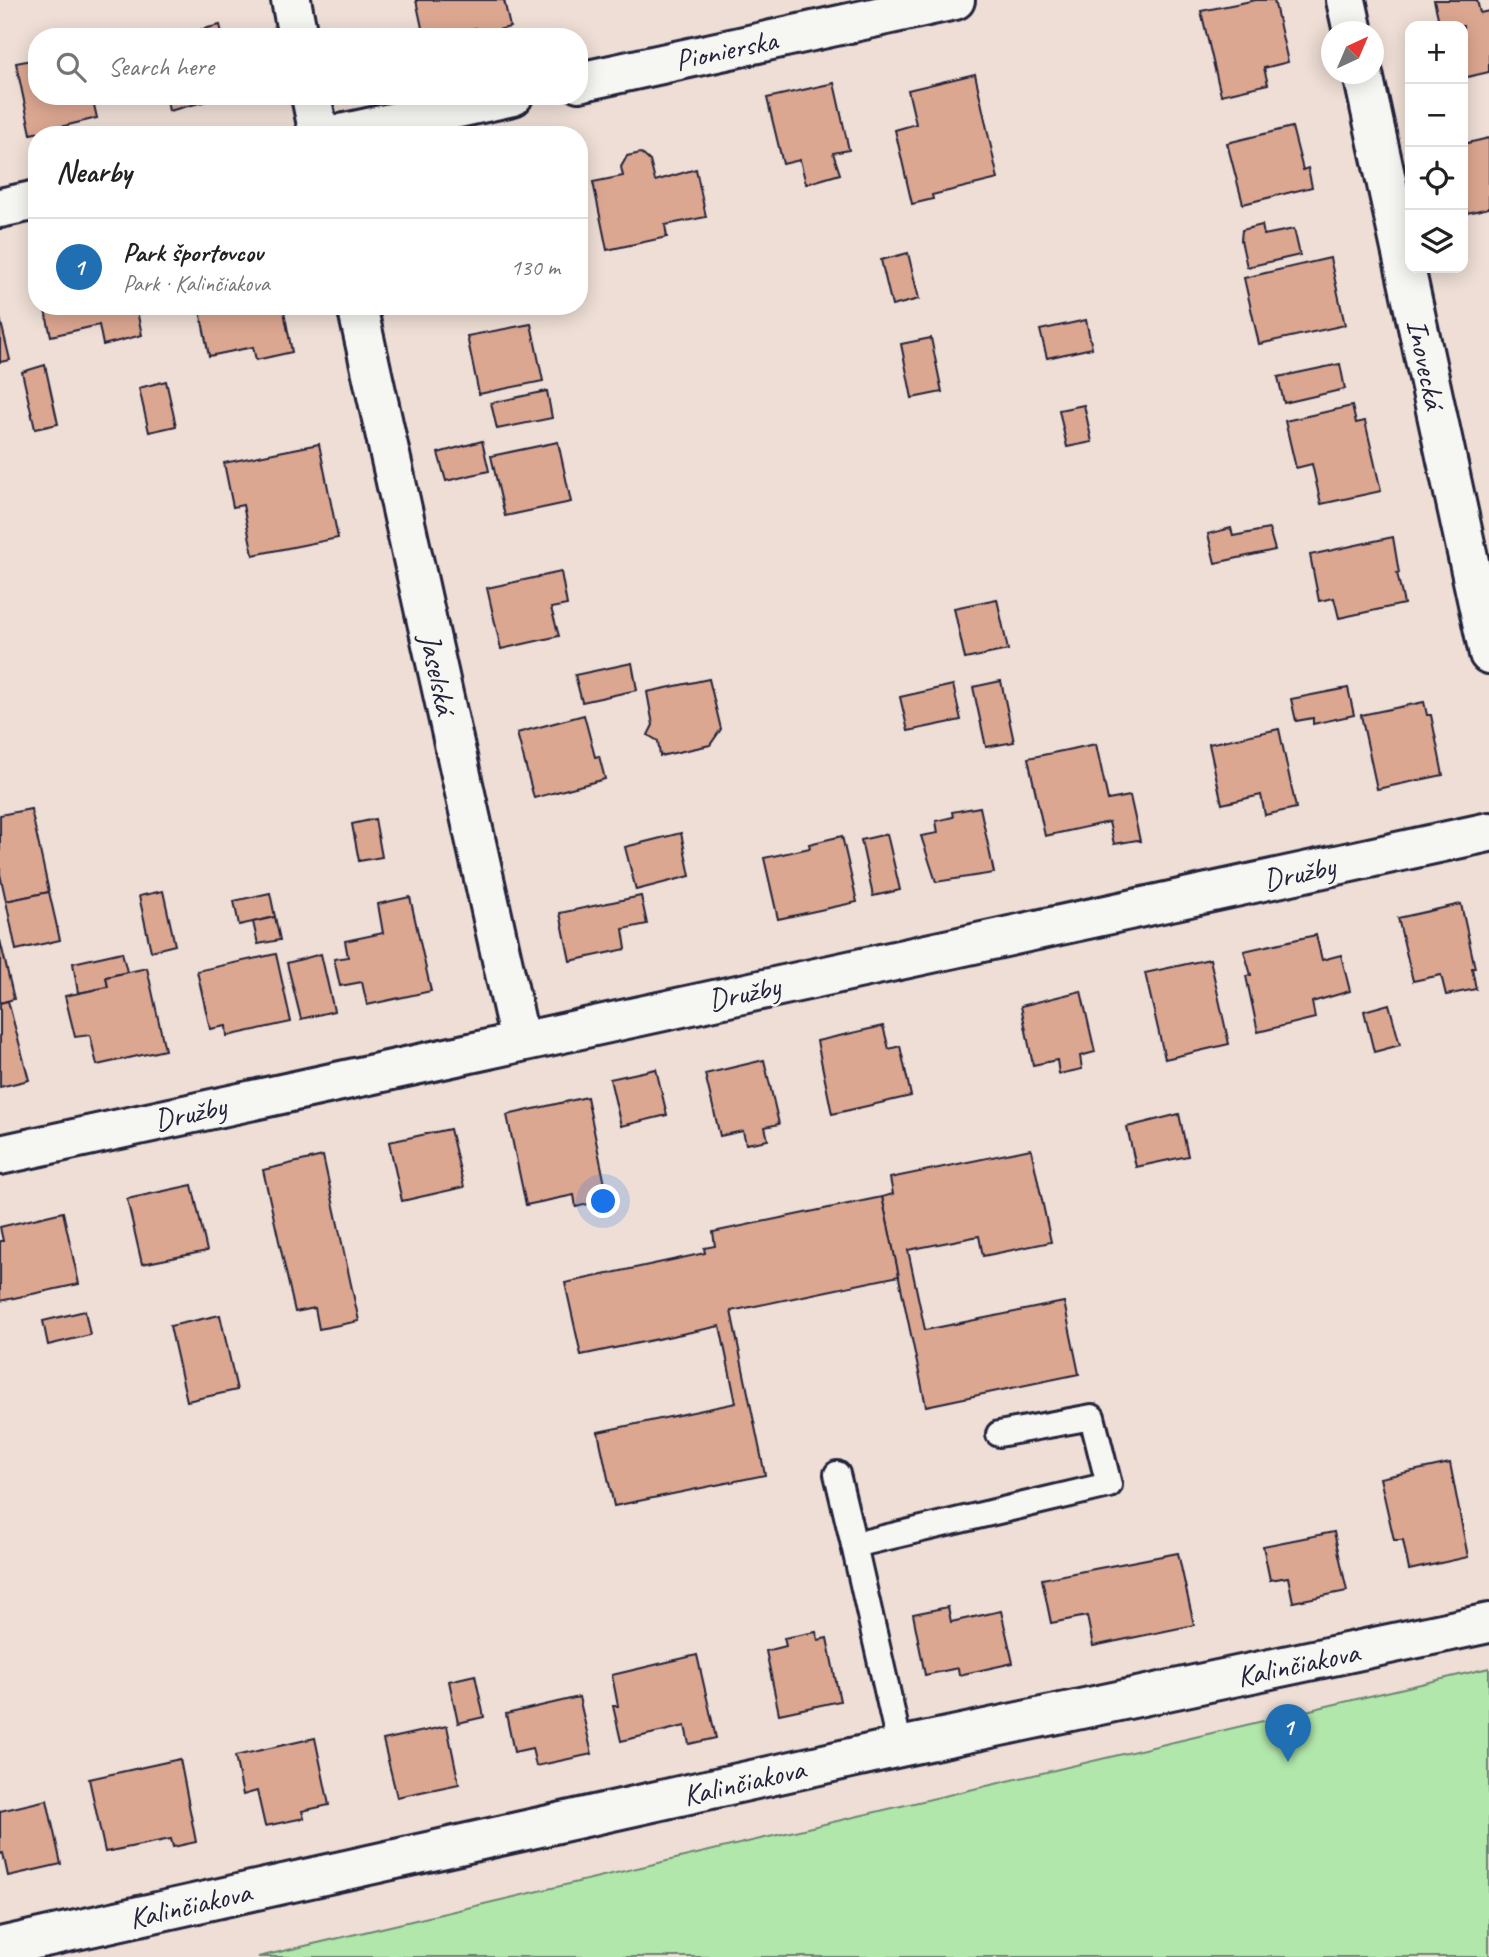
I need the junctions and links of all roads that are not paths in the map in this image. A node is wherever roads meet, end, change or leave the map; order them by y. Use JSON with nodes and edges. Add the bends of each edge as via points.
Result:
{"nodes":[{"id":1,"x":290,"y":0,"type":"edge"},
{"id":2,"x":955,"y":0,"type":"edge"},
{"id":3,"x":1346,"y":0,"type":"edge"},
{"id":4,"x":1351,"y":21,"type":"edge"},
{"id":5,"x":296,"y":28,"type":"edge"},
{"id":6,"x":588,"y":80,"type":"edge"},
{"id":7,"x":1365,"y":84,"type":"edge"},
{"id":8,"x":313,"y":105,"type":"edge"},
{"id":9,"x":472,"y":105,"type":"edge"},
{"id":10,"x":317,"y":126,"type":"edge"},
{"id":11,"x":377,"y":126,"type":"edge"},
{"id":12,"x":28,"y":202,"type":"edge"},
{"id":13,"x":0,"y":208,"type":"edge"},
{"id":14,"x":359,"y":315,"type":"edge"},
{"id":15,"x":1489,"y":654,"type":"edge"},
{"id":16,"x":1489,"y":832,"type":"edge"},
{"id":17,"x":520,"y":1041,"type":"junction"},
{"id":18,"x":0,"y":1155,"type":"edge"},
{"id":19,"x":999,"y":1434,"type":"dead end"},
{"id":20,"x":837,"y":1474,"type":"dead end"},
{"id":21,"x":854,"y":1545,"type":"junction"},
{"id":22,"x":1489,"y":1623,"type":"edge"},
{"id":23,"x":900,"y":1747,"type":"junction"},
{"id":24,"x":0,"y":1947,"type":"edge"}],
"edges":[{"from":1,"to":5,"type":"street"},
{"from":2,"to":6,"type":"street","name":"Pionierska"},
{"from":3,"to":4,"type":"street"},
{"from":7,"to":15,"type":"street","name":"Inovecká"},
{"from":8,"to":10,"type":"street"},
{"from":9,"to":11,"type":"street"},
{"from":12,"to":13,"type":"street"},
{"from":14,"to":17,"type":"street","name":"Jaselská"},
{"from":16,"to":17,"type":"street","name":"Družby"},
{"from":17,"to":18,"type":"street","name":"Družby"},
{"from":19,"to":21,"type":"lane","via":[[1092,1417],[1109,1485]]},
{"from":20,"to":21,"type":"lane"},
{"from":21,"to":23,"type":"lane"},
{"from":22,"to":23,"type":"street","name":"Kalinčiakova"},
{"from":23,"to":24,"type":"street","name":"Kalinčiakova"}]}
